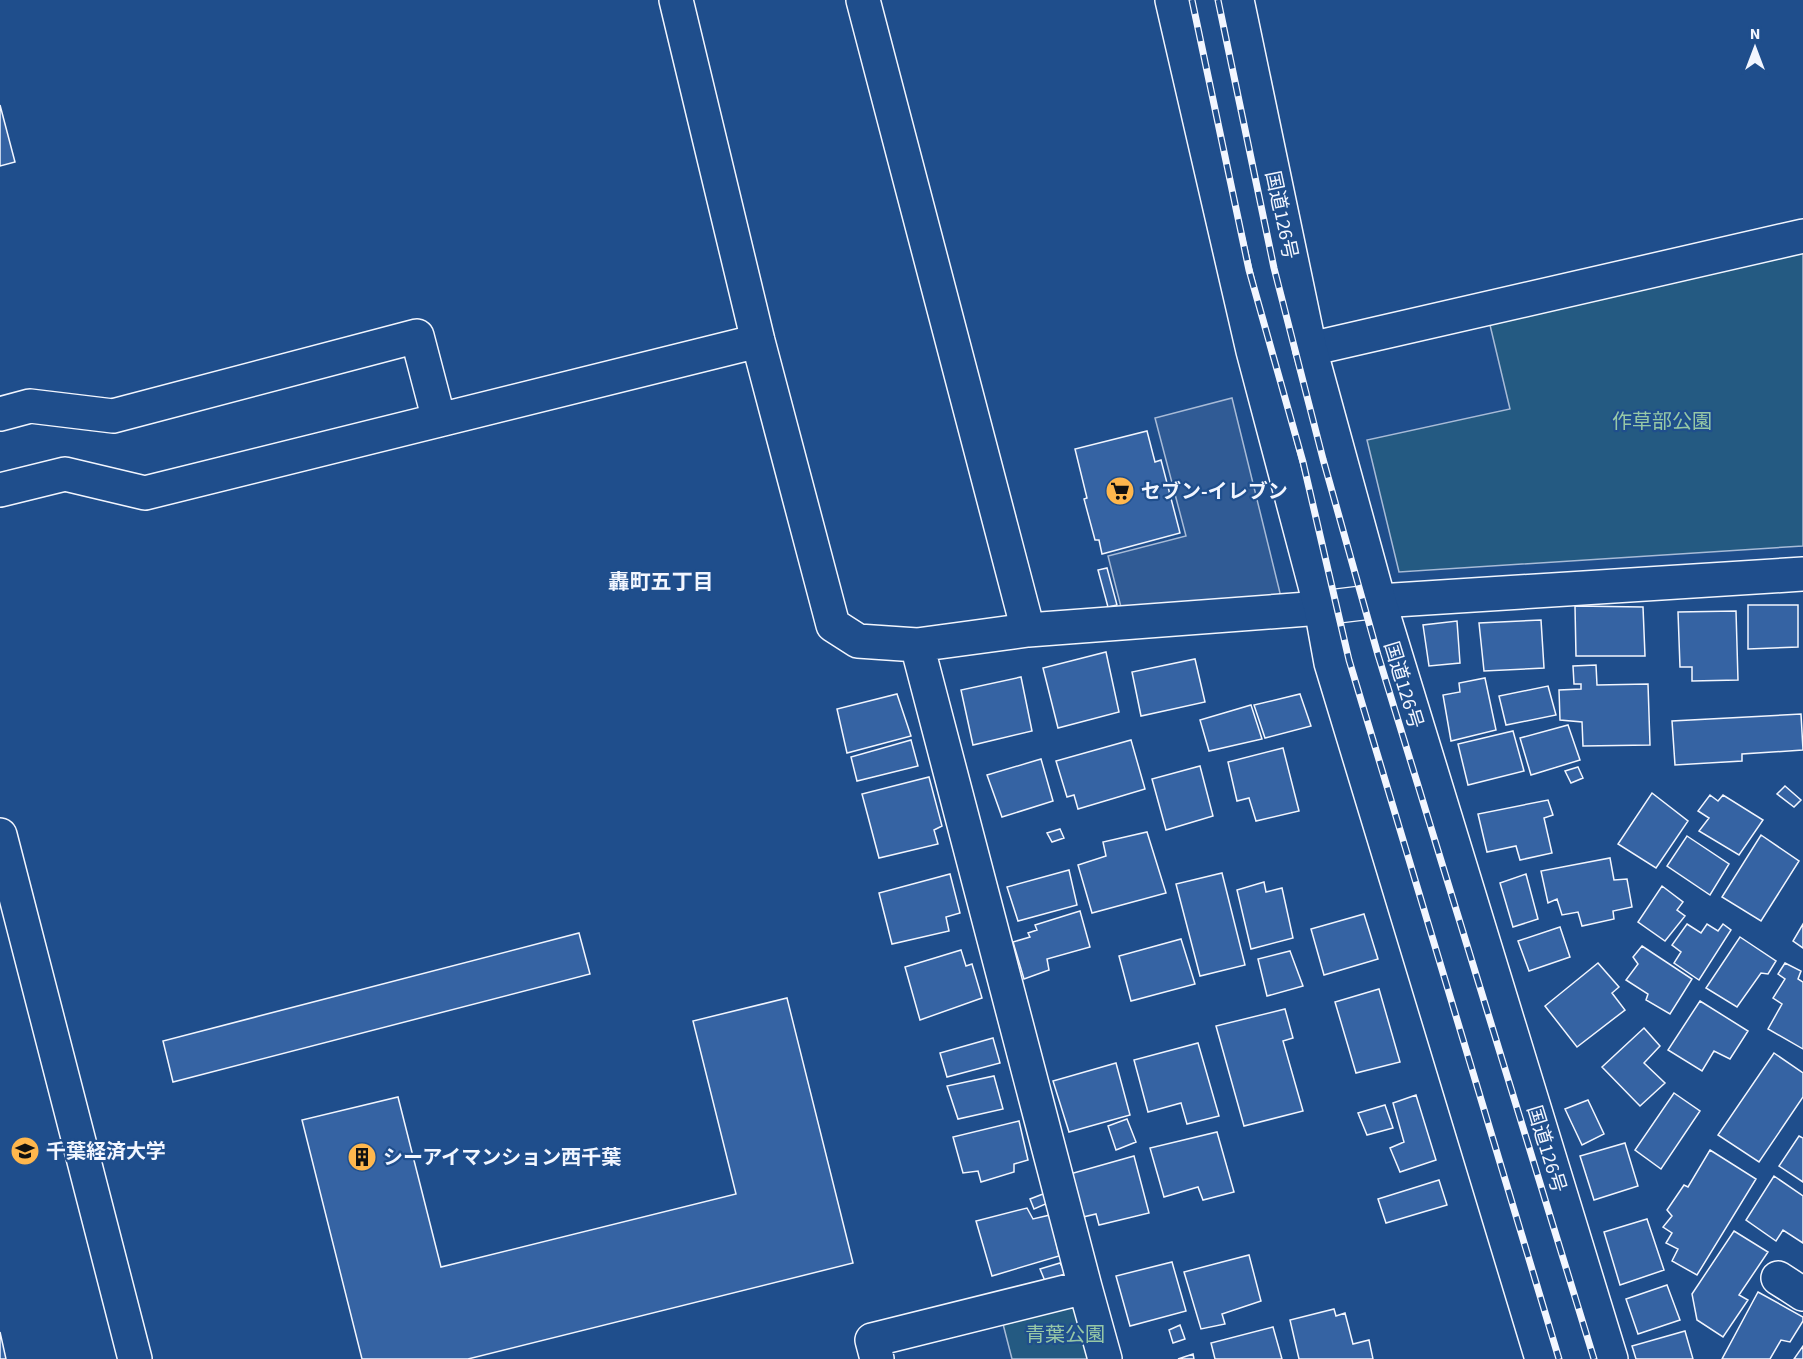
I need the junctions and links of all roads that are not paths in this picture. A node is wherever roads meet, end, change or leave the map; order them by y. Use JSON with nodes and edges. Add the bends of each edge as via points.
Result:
{"nodes":[{"id":1,"x":676,"y":0,"type":"edge"},
{"id":2,"x":862,"y":0,"type":"edge"},
{"id":3,"x":1172,"y":0,"type":"edge"},
{"id":4,"x":1237,"y":0,"type":"edge"},
{"id":5,"x":1803,"y":236,"type":"edge"},
{"id":6,"x":758,"y":341,"type":"junction"},
{"id":7,"x":1310,"y":349,"type":"junction"},
{"id":8,"x":0,"y":414,"type":"edge"},
{"id":9,"x":439,"y":420,"type":"junction"},
{"id":10,"x":0,"y":490,"type":"edge"},
{"id":11,"x":1803,"y":574,"type":"edge"},
{"id":12,"x":1378,"y":602,"type":"junction"},
{"id":13,"x":1321,"y":608,"type":"junction"},
{"id":14,"x":1028,"y":630,"type":"junction"},
{"id":15,"x":917,"y":645,"type":"junction"},
{"id":16,"x":0,"y":834,"type":"edge"},
{"id":17,"x":1085,"y":1287,"type":"junction"},
{"id":18,"x":135,"y":1359,"type":"edge"},
{"id":19,"x":877,"y":1359,"type":"edge"},
{"id":20,"x":1105,"y":1359,"type":"edge"},
{"id":21,"x":1542,"y":1359,"type":"edge"},
{"id":22,"x":1611,"y":1359,"type":"edge"}],
"edges":[{"from":1,"to":6,"type":"main road"},
{"from":2,"to":14,"type":"main road"},
{"from":3,"to":13,"type":"main road","via":[[1253,351]]},
{"from":4,"to":7,"type":"main road","name":"国道126号"},
{"from":5,"to":7,"type":"main road"},
{"from":6,"to":9,"type":"main road"},
{"from":6,"to":15,"type":"main road","via":[[833,625],[858,641]]},
{"from":7,"to":12,"type":"main road","name":"国道126号"},
{"from":8,"to":9,"type":"main road","via":[[30,406],[113,416],[417,336]]},
{"from":9,"to":10,"type":"main road","via":[[145,493],[65,474]]},
{"from":11,"to":12,"type":"main road"},
{"from":12,"to":13,"type":"main road"},
{"from":12,"to":22,"type":"main road","name":"国道126号"},
{"from":13,"to":14,"type":"main road"},
{"from":13,"to":21,"type":"main road","via":[[1331,663]]},
{"from":14,"to":15,"type":"main road"},
{"from":15,"to":17,"type":"main road"},
{"from":16,"to":18,"type":"main road"},
{"from":17,"to":19,"type":"main road","via":[[872,1340]]},
{"from":17,"to":20,"type":"main road"}]}
